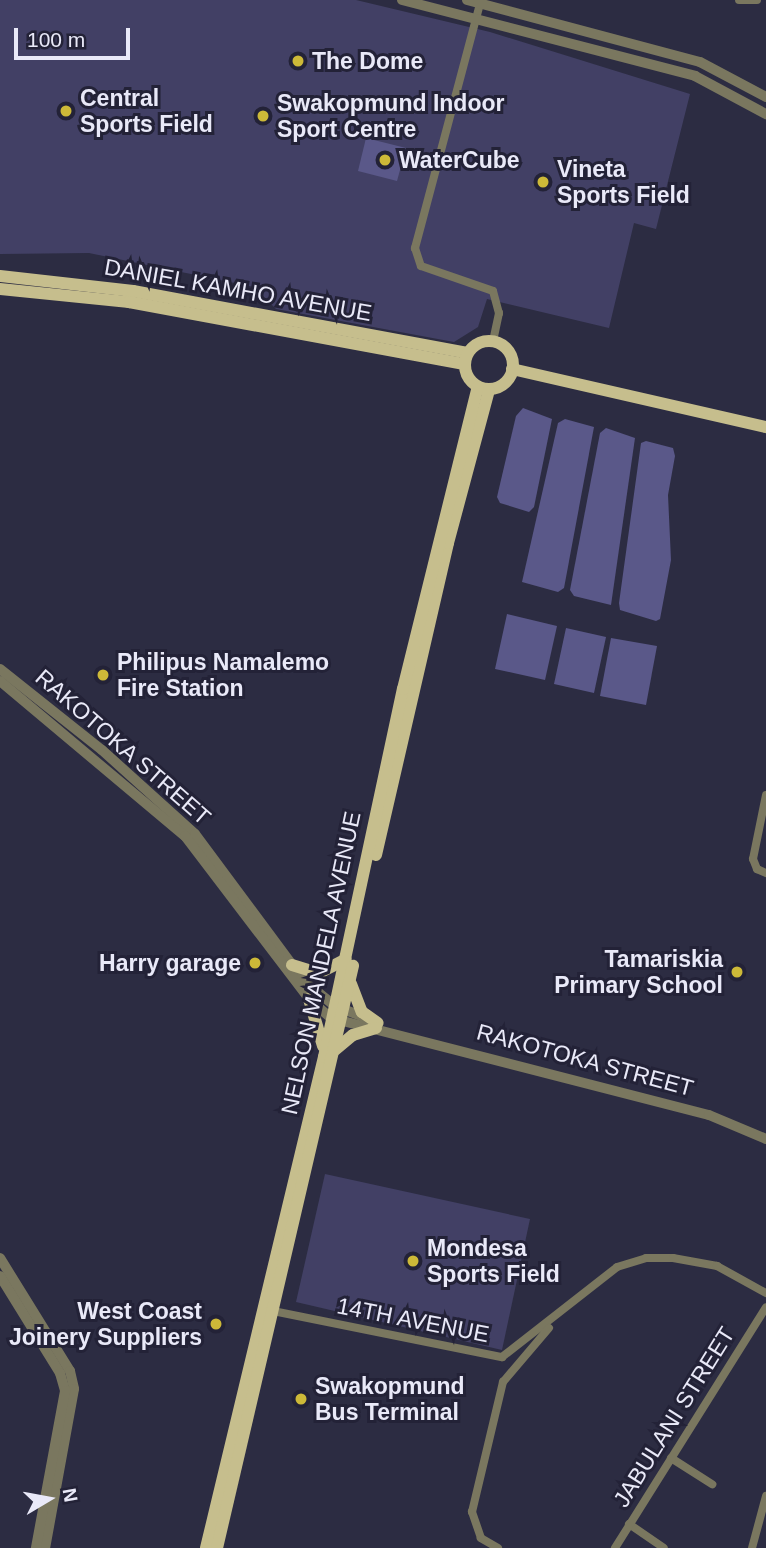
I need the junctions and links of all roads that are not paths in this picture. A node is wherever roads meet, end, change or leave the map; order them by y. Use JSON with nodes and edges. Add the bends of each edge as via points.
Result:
{"nodes":[{"id":1,"x":402,"y":0,"type":"edge"},
{"id":2,"x":467,"y":0,"type":"edge"},
{"id":3,"x":739,"y":0,"type":"edge"},
{"id":4,"x":757,"y":0,"type":"edge"},
{"id":5,"x":480,"y":1,"type":"edge"},
{"id":6,"x":475,"y":19,"type":"junction"},
{"id":7,"x":766,"y":97,"type":"edge"},
{"id":8,"x":766,"y":114,"type":"edge"},
{"id":9,"x":0,"y":276,"type":"edge"},
{"id":10,"x":0,"y":289,"type":"edge"},
{"id":11,"x":494,"y":341,"type":"junction"},
{"id":12,"x":466,"y":359,"type":"junction"},
{"id":13,"x":512,"y":369,"type":"junction"},
{"id":14,"x":484,"y":389,"type":"junction"},
{"id":15,"x":766,"y":427,"type":"edge"},
{"id":16,"x":0,"y":669,"type":"edge"},
{"id":17,"x":0,"y":681,"type":"edge"},
{"id":18,"x":766,"y":796,"type":"edge"},
{"id":19,"x":766,"y":873,"type":"edge"},
{"id":20,"x":346,"y":959,"type":"junction"},
{"id":21,"x":292,"y":965,"type":"junction"},
{"id":22,"x":350,"y":980,"type":"junction"},
{"id":23,"x":309,"y":999,"type":"junction"},
{"id":24,"x":338,"y":1014,"type":"junction"},
{"id":25,"x":377,"y":1025,"type":"junction"},
{"id":26,"x":330,"y":1053,"type":"junction"},
{"id":27,"x":766,"y":1139,"type":"edge"},
{"id":28,"x":0,"y":1258,"type":"edge"},
{"id":29,"x":0,"y":1276,"type":"edge"},
{"id":30,"x":766,"y":1293,"type":"edge"},
{"id":31,"x":573,"y":1304,"type":"junction"},
{"id":32,"x":766,"y":1307,"type":"edge"},
{"id":33,"x":269,"y":1310,"type":"junction"},
{"id":34,"x":671,"y":1458,"type":"junction"},
{"id":35,"x":712,"y":1484,"type":"dead end"},
{"id":36,"x":766,"y":1496,"type":"edge"},
{"id":37,"x":629,"y":1524,"type":"junction"},
{"id":38,"x":40,"y":1545,"type":"edge"},
{"id":39,"x":206,"y":1548,"type":"edge"},
{"id":40,"x":217,"y":1548,"type":"edge"},
{"id":41,"x":498,"y":1548,"type":"edge"},
{"id":42,"x":615,"y":1548,"type":"edge"},
{"id":43,"x":664,"y":1548,"type":"edge"},
{"id":44,"x":752,"y":1548,"type":"edge"}],
"edges":[{"from":1,"to":6,"type":"street"},
{"from":2,"to":5,"type":"street"},
{"from":3,"to":4,"type":"street"},
{"from":5,"to":6,"type":"street"},
{"from":5,"to":7,"type":"street","via":[[700,62]]},
{"from":6,"to":8,"type":"street","via":[[695,76]]},
{"from":6,"to":11,"type":"street","via":[[415,248],[421,266],[493,291],[499,313]]},
{"from":9,"to":12,"type":"main road","name":"DANIEL KAMHO AVENUE","via":[[119,289]]},
{"from":10,"to":12,"type":"main road","name":"DANIEL KAMHO AVENUE","via":[[129,302]]},
{"from":11,"to":12,"type":"main road","via":[[477,343]]},
{"from":11,"to":13,"type":"main road","via":[[508,350]]},
{"from":12,"to":14,"type":"main road","via":[[467,378]]},
{"from":13,"to":14,"type":"main road","via":[[504,384]]},
{"from":13,"to":15,"type":"main road"},
{"from":14,"to":20,"type":"main road","name":"NELSON MANDELA AVENUE","via":[[403,689]]},
{"from":14,"to":22,"type":"main road","name":"NELSON MANDELA AVENUE"},
{"from":16,"to":21,"type":"street","name":"RAKOTOKA STREET","via":[[102,750],[195,834]]},
{"from":17,"to":23,"type":"street","name":"RAKOTOKA STREET","via":[[185,836]]},
{"from":18,"to":19,"type":"street","via":[[754,839],[757,869]]},
{"from":20,"to":21,"type":"main road","via":[[319,972]]},
{"from":20,"to":24,"type":"main road","name":"NELSON MANDELA AVENUE"},
{"from":21,"to":24,"type":"street","name":"RAKOTOKA STREET"},
{"from":22,"to":24,"type":"main road","name":"NELSON MANDELA AVENUE"},
{"from":22,"to":25,"type":"main road","via":[[357,1004]]},
{"from":23,"to":24,"type":"street","name":"RAKOTOKA STREET"},
{"from":23,"to":26,"type":"main road"},
{"from":24,"to":25,"type":"street","name":"RAKOTOKA STREET"},
{"from":24,"to":26,"type":"main road","name":"NELSON MANDELA AVENUE"},
{"from":25,"to":26,"type":"main road","via":[[353,1035]]},
{"from":25,"to":27,"type":"street","name":"RAKOTOKA STREET","via":[[709,1115]]},
{"from":26,"to":33,"type":"main road","name":"NELSON MANDELA AVENUE"},
{"from":28,"to":38,"type":"street","via":[[70,1371],[75,1389]]},
{"from":29,"to":38,"type":"street","via":[[60,1373],[65,1391]]},
{"from":30,"to":31,"type":"street","name":"14TH AVENUE","via":[[717,1266],[646,1258],[617,1267]]},
{"from":31,"to":33,"type":"street","name":"14TH AVENUE","via":[[502,1357]]},
{"from":31,"to":41,"type":"street","via":[[515,1363],[503,1382],[472,1512],[481,1538]]},
{"from":32,"to":34,"type":"street","name":"JABULANI STREET"},
{"from":33,"to":39,"type":"main road","name":"NELSON MANDELA AVENUE"},
{"from":33,"to":40,"type":"main road","name":"NELSON MANDELA AVENUE"},
{"from":34,"to":35,"type":"street"},
{"from":34,"to":37,"type":"street","name":"JABULANI STREET"},
{"from":36,"to":44,"type":"street"},
{"from":37,"to":42,"type":"street","name":"JABULANI STREET"},
{"from":37,"to":43,"type":"street"}]}
